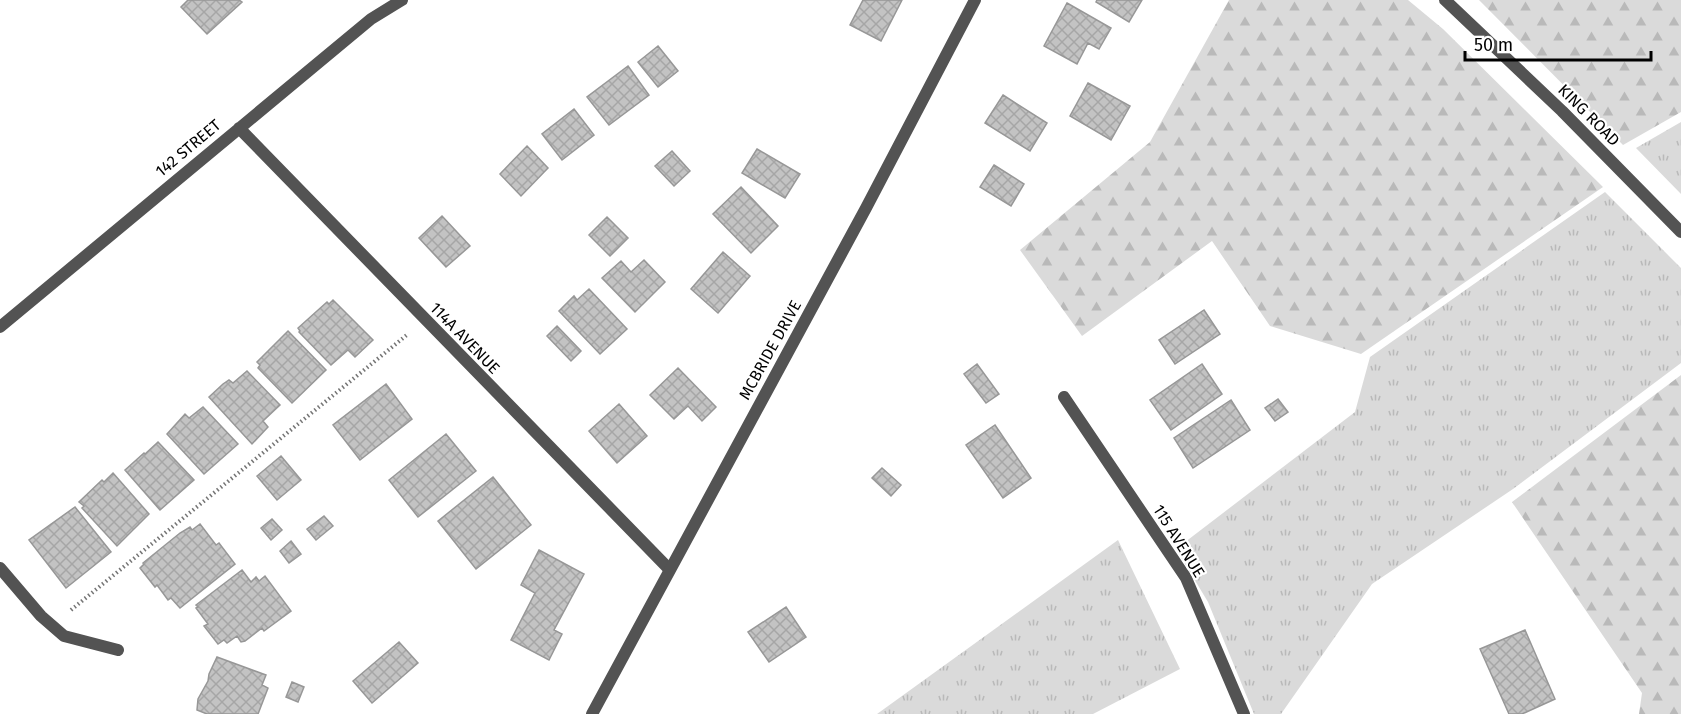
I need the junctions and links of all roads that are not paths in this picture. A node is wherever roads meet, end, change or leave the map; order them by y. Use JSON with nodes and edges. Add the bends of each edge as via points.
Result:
{"nodes":[{"id":1,"x":402,"y":0,"type":"edge"},
{"id":2,"x":975,"y":0,"type":"edge"},
{"id":3,"x":1445,"y":0,"type":"edge"},
{"id":4,"x":239,"y":128,"type":"junction"},
{"id":5,"x":1681,"y":232,"type":"edge"},
{"id":6,"x":0,"y":327,"type":"edge"},
{"id":7,"x":1064,"y":397,"type":"dead end"},
{"id":8,"x":0,"y":568,"type":"edge"},
{"id":9,"x":669,"y":569,"type":"junction"},
{"id":10,"x":118,"y":650,"type":"dead end"},
{"id":11,"x":591,"y":714,"type":"edge"},
{"id":12,"x":1244,"y":714,"type":"edge"}],
"edges":[{"from":1,"to":4,"type":"street","name":"142 STREET","via":[[371,19]]},
{"from":2,"to":9,"type":"street","name":"MCBRIDE DRIVE"},
{"from":3,"to":5,"type":"street","name":"KING ROAD"},
{"from":4,"to":6,"type":"street","name":"142 STREET"},
{"from":4,"to":9,"type":"street","name":"114A AVENUE"},
{"from":7,"to":12,"type":"street","name":"115 AVENUE","via":[[1186,578]]},
{"from":8,"to":10,"type":"street","via":[[40,616],[64,636]]},
{"from":9,"to":11,"type":"street","name":"MCBRIDE DRIVE"}]}
